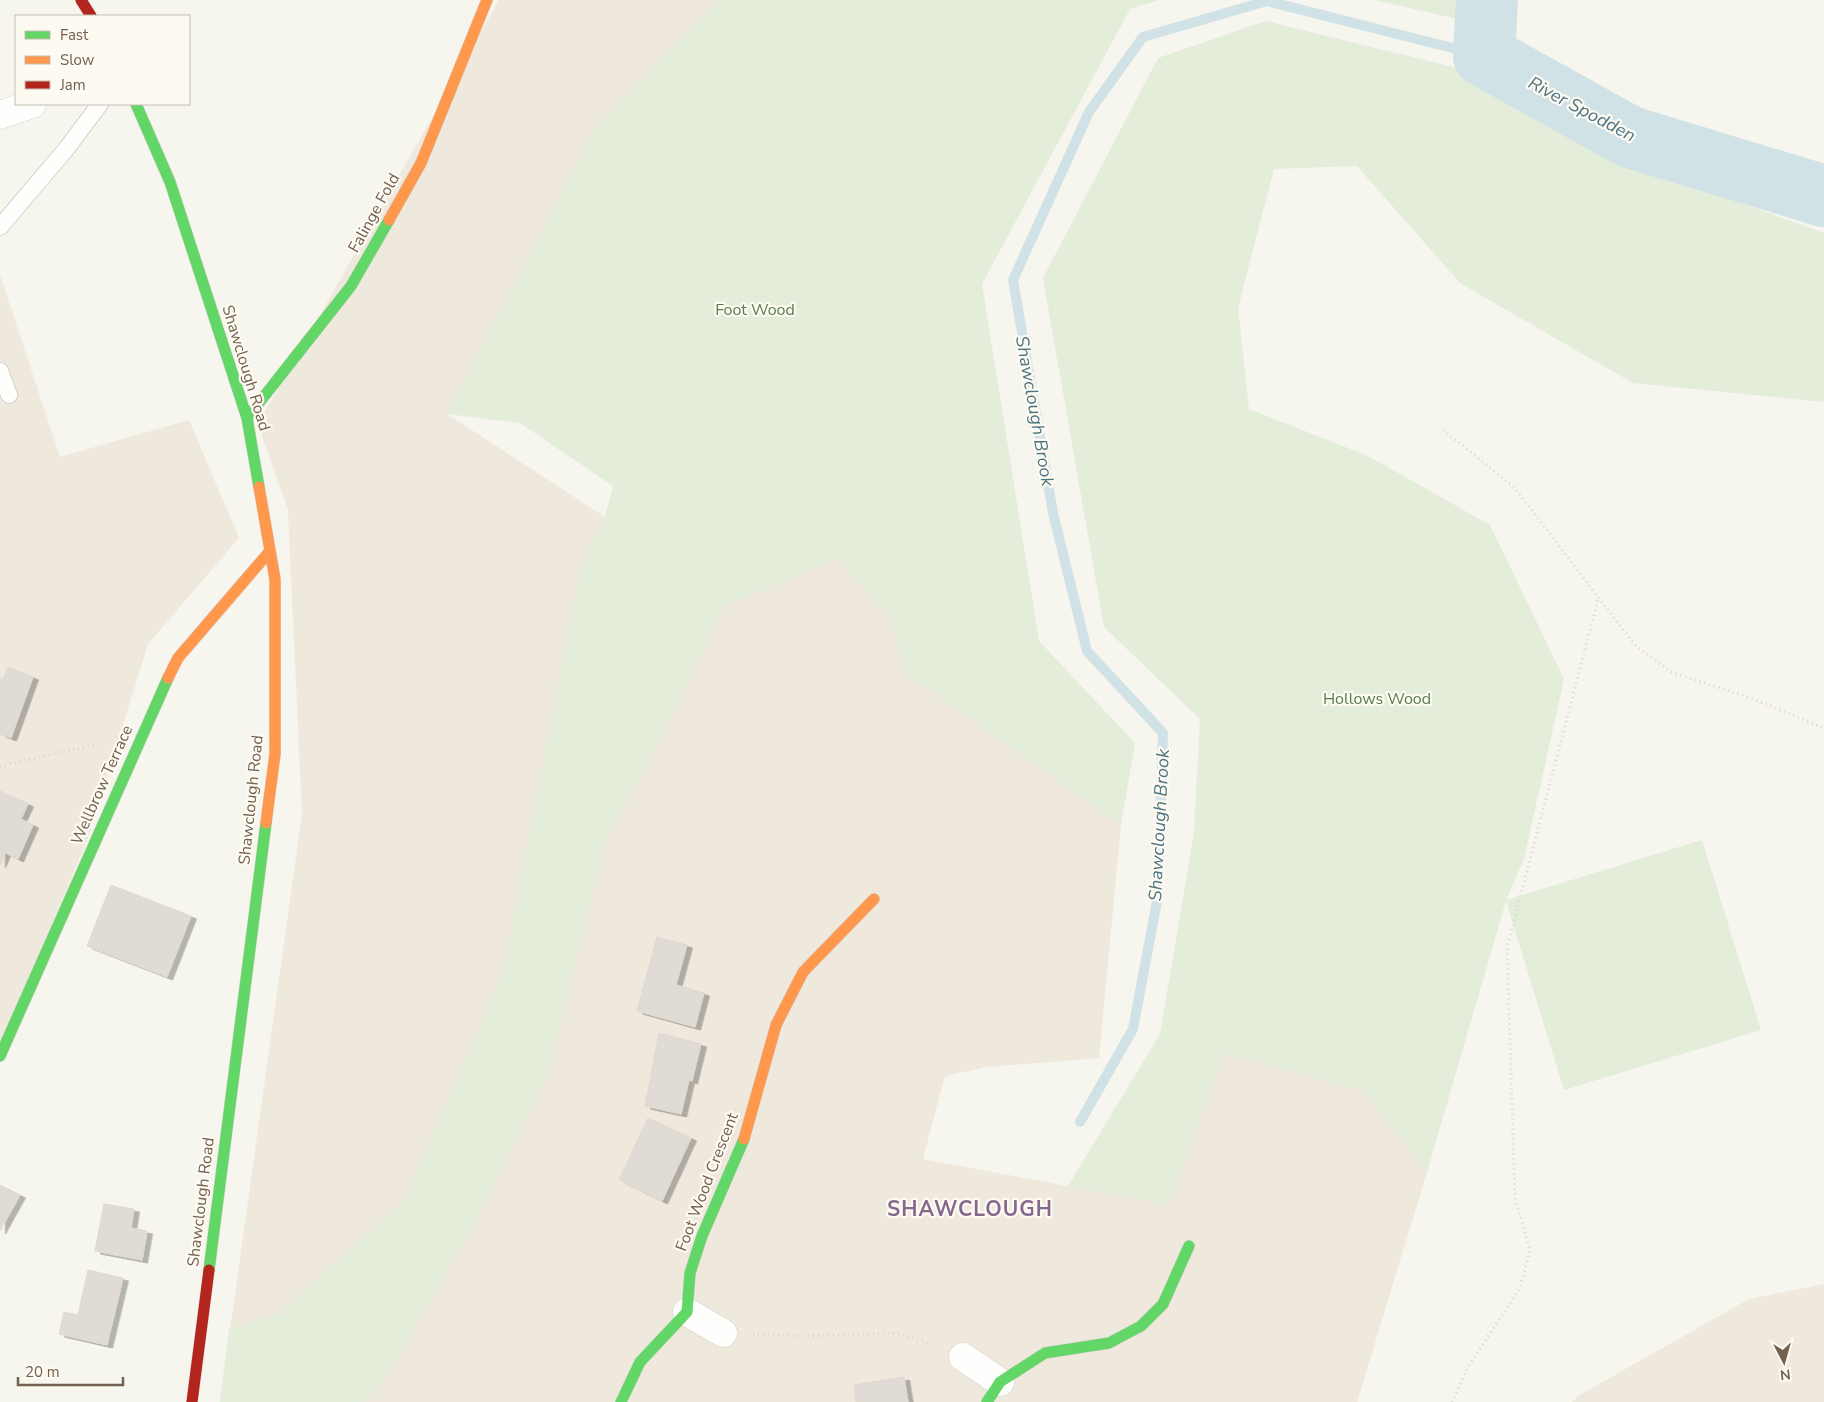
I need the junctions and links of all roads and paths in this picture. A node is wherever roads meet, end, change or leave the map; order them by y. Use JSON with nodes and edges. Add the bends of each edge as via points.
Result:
{"nodes":[{"id":1,"x":82,"y":0,"type":"edge"},
{"id":2,"x":487,"y":0,"type":"edge"},
{"id":3,"x":90,"y":15,"type":"edge"},
{"id":4,"x":29,"y":105,"type":"edge"},
{"id":5,"x":99,"y":105,"type":"edge"},
{"id":6,"x":136,"y":105,"type":"edge"},
{"id":7,"x":0,"y":114,"type":"edge"},
{"id":8,"x":0,"y":227,"type":"edge"},
{"id":9,"x":0,"y":371,"type":"edge"},
{"id":10,"x":9,"y":395,"type":"dead end"},
{"id":11,"x":247,"y":418,"type":"junction"},
{"id":12,"x":1443,"y":430,"type":"dead end"},
{"id":13,"x":270,"y":551,"type":"junction"},
{"id":14,"x":1598,"y":600,"type":"junction"},
{"id":15,"x":1824,"y":728,"type":"edge"},
{"id":16,"x":142,"y":733,"type":"junction"},
{"id":17,"x":0,"y":766,"type":"edge"},
{"id":18,"x":874,"y":899,"type":"dead end"},
{"id":19,"x":0,"y":1056,"type":"edge"},
{"id":20,"x":1189,"y":1246,"type":"dead end"},
{"id":21,"x":687,"y":1312,"type":"junction"},
{"id":22,"x":723,"y":1333,"type":"joint"},
{"id":23,"x":963,"y":1357,"type":"joint"},
{"id":24,"x":993,"y":1392,"type":"edge"},
{"id":25,"x":192,"y":1402,"type":"edge"},
{"id":26,"x":622,"y":1402,"type":"edge"},
{"id":27,"x":1452,"y":1402,"type":"edge"}],
"edges":[{"from":1,"to":3,"type":"street"},
{"from":2,"to":11,"type":"street","name":"Falinge Fold","via":[[421,163],[352,286]]},
{"from":4,"to":7,"type":"street"},
{"from":5,"to":8,"type":"lane"},
{"from":6,"to":11,"type":"street","name":"Shawclough Road","via":[[170,182]]},
{"from":9,"to":10,"type":"lane"},
{"from":11,"to":13,"type":"street","name":"Shawclough Road"},
{"from":12,"to":14,"type":"path","via":[[1514,487]]},
{"from":13,"to":16,"type":"street","name":"Wellbrow Terrace","via":[[178,658]]},
{"from":13,"to":25,"type":"street","name":"Shawclough Road","via":[[276,579],[275,754]]},
{"from":14,"to":15,"type":"path","via":[[1634,644],[1671,672],[1751,698]]},
{"from":14,"to":27,"type":"path","via":[[1507,947],[1514,1198],[1530,1250],[1520,1288],[1468,1367]]},
{"from":16,"to":17,"type":"path"},
{"from":16,"to":19,"type":"street","name":"Wellbrow Terrace"},
{"from":18,"to":21,"type":"street","name":"Foot Wood Crescent","via":[[803,972],[776,1025],[745,1137],[690,1272]]},
{"from":20,"to":24,"type":"street","via":[[1162,1304],[1140,1326],[1109,1342],[1045,1353]]},
{"from":21,"to":22,"type":"street"},
{"from":21,"to":26,"type":"street","via":[[640,1362]]},
{"from":22,"to":23,"type":"path","via":[[804,1336],[897,1333],[924,1340]]},
{"from":23,"to":24,"type":"street"}]}
